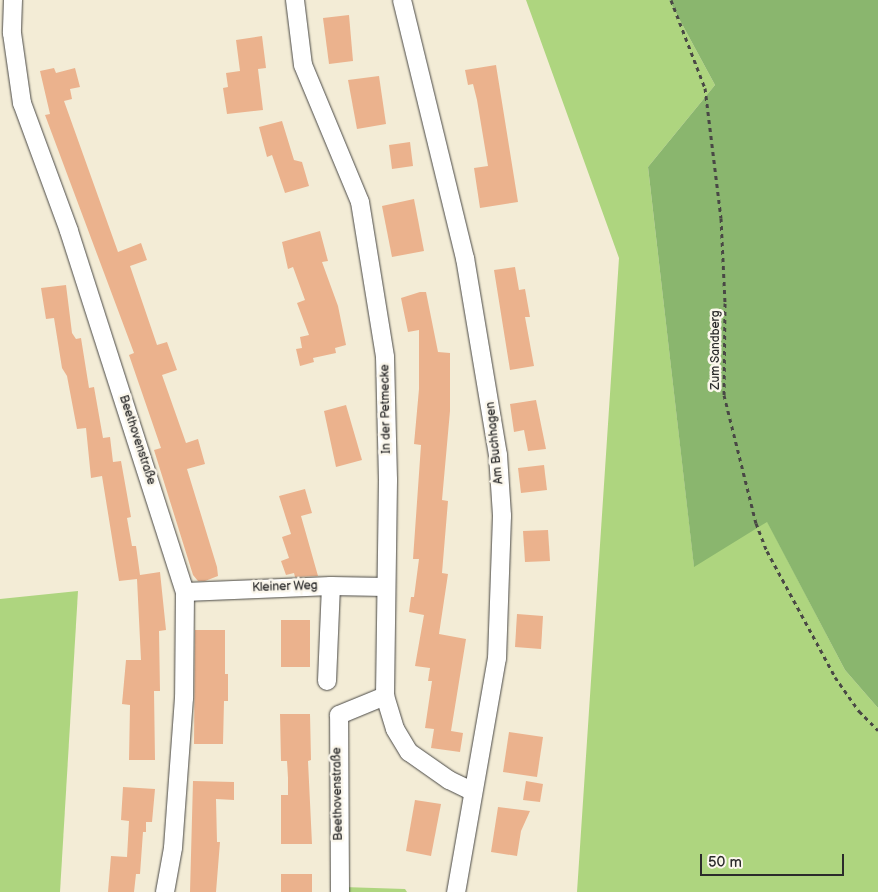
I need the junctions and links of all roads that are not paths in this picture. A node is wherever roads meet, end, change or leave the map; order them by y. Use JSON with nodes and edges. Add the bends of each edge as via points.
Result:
{"nodes":[{"id":1,"x":12,"y":0,"type":"edge"},
{"id":2,"x":295,"y":0,"type":"edge"},
{"id":3,"x":402,"y":0,"type":"edge"},
{"id":4,"x":331,"y":586,"type":"junction"},
{"id":5,"x":386,"y":587,"type":"junction"},
{"id":6,"x":185,"y":592,"type":"junction"},
{"id":7,"x":327,"y":681,"type":"dead end"},
{"id":8,"x":385,"y":696,"type":"junction"},
{"id":9,"x":472,"y":791,"type":"junction"},
{"id":10,"x":165,"y":892,"type":"edge"},
{"id":11,"x":340,"y":892,"type":"edge"},
{"id":12,"x":456,"y":892,"type":"edge"}],
"edges":[{"from":1,"to":6,"type":"street","name":"Beethovenstraße","via":[[12,33],[22,104],[69,231]]},
{"from":2,"to":5,"type":"street","name":"In der Petmecke","via":[[303,65],[360,202],[385,357]]},
{"from":3,"to":9,"type":"street","name":"Am Buchhagen","via":[[465,258],[498,455],[502,516],[497,658]]},
{"from":4,"to":5,"type":"street","name":"Kleiner Weg"},
{"from":4,"to":6,"type":"street","name":"Kleiner Weg"},
{"from":4,"to":7,"type":"street"},
{"from":5,"to":8,"type":"street","name":"In der Petmecke"},
{"from":6,"to":10,"type":"street","name":"Beethovenstraße","via":[[183,708],[173,848]]},
{"from":8,"to":9,"type":"street","name":"In der Petmecke","via":[[394,729],[409,752],[441,775]]},
{"from":8,"to":11,"type":"street","name":"Beethovenstraße","via":[[339,714]]},
{"from":9,"to":12,"type":"street","name":"Am Buchhagen"}]}
